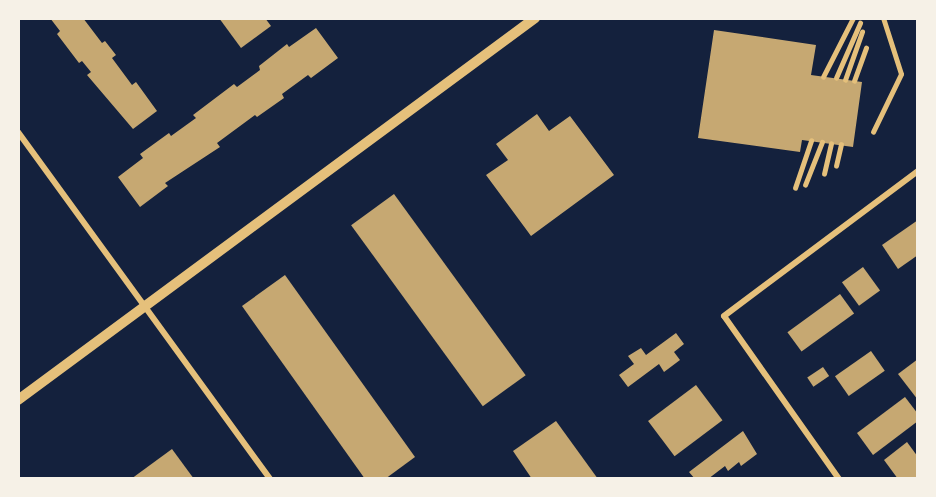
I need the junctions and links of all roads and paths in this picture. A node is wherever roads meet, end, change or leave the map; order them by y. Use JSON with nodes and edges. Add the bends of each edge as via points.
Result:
{"nodes":[{"id":1,"x":535,"y":18,"type":"edge"},
{"id":2,"x":853,"y":18,"type":"edge"},
{"id":3,"x":883,"y":18,"type":"edge"},
{"id":4,"x":860,"y":23,"type":"dead end"},
{"id":5,"x":862,"y":32,"type":"dead end"},
{"id":6,"x":866,"y":48,"type":"dead end"},
{"id":7,"x":823,"y":76,"type":"dead end"},
{"id":8,"x":836,"y":78,"type":"dead end"},
{"id":9,"x":845,"y":80,"type":"dead end"},
{"id":10,"x":854,"y":81,"type":"dead end"},
{"id":11,"x":18,"y":132,"type":"edge"},
{"id":12,"x":873,"y":132,"type":"dead end"},
{"id":13,"x":811,"y":141,"type":"dead end"},
{"id":14,"x":822,"y":142,"type":"dead end"},
{"id":15,"x":831,"y":144,"type":"dead end"},
{"id":16,"x":841,"y":145,"type":"dead end"},
{"id":17,"x":836,"y":166,"type":"dead end"},
{"id":18,"x":918,"y":171,"type":"edge"},
{"id":19,"x":824,"y":174,"type":"dead end"},
{"id":20,"x":805,"y":185,"type":"dead end"},
{"id":21,"x":795,"y":188,"type":"dead end"},
{"id":22,"x":146,"y":305,"type":"junction"},
{"id":23,"x":18,"y":400,"type":"edge"},
{"id":24,"x":270,"y":479,"type":"edge"},
{"id":25,"x":839,"y":479,"type":"edge"}],
"edges":[{"from":1,"to":22,"type":"street"},
{"from":2,"to":7,"type":"lane"},
{"from":3,"to":12,"type":"lane","via":[[901,74]]},
{"from":4,"to":8,"type":"lane"},
{"from":5,"to":9,"type":"lane"},
{"from":6,"to":10,"type":"lane"},
{"from":11,"to":22,"type":"street"},
{"from":13,"to":21,"type":"lane"},
{"from":14,"to":20,"type":"lane"},
{"from":15,"to":19,"type":"lane"},
{"from":16,"to":17,"type":"lane"},
{"from":18,"to":25,"type":"street","via":[[724,316]]},
{"from":22,"to":23,"type":"street"},
{"from":22,"to":24,"type":"street"}]}
